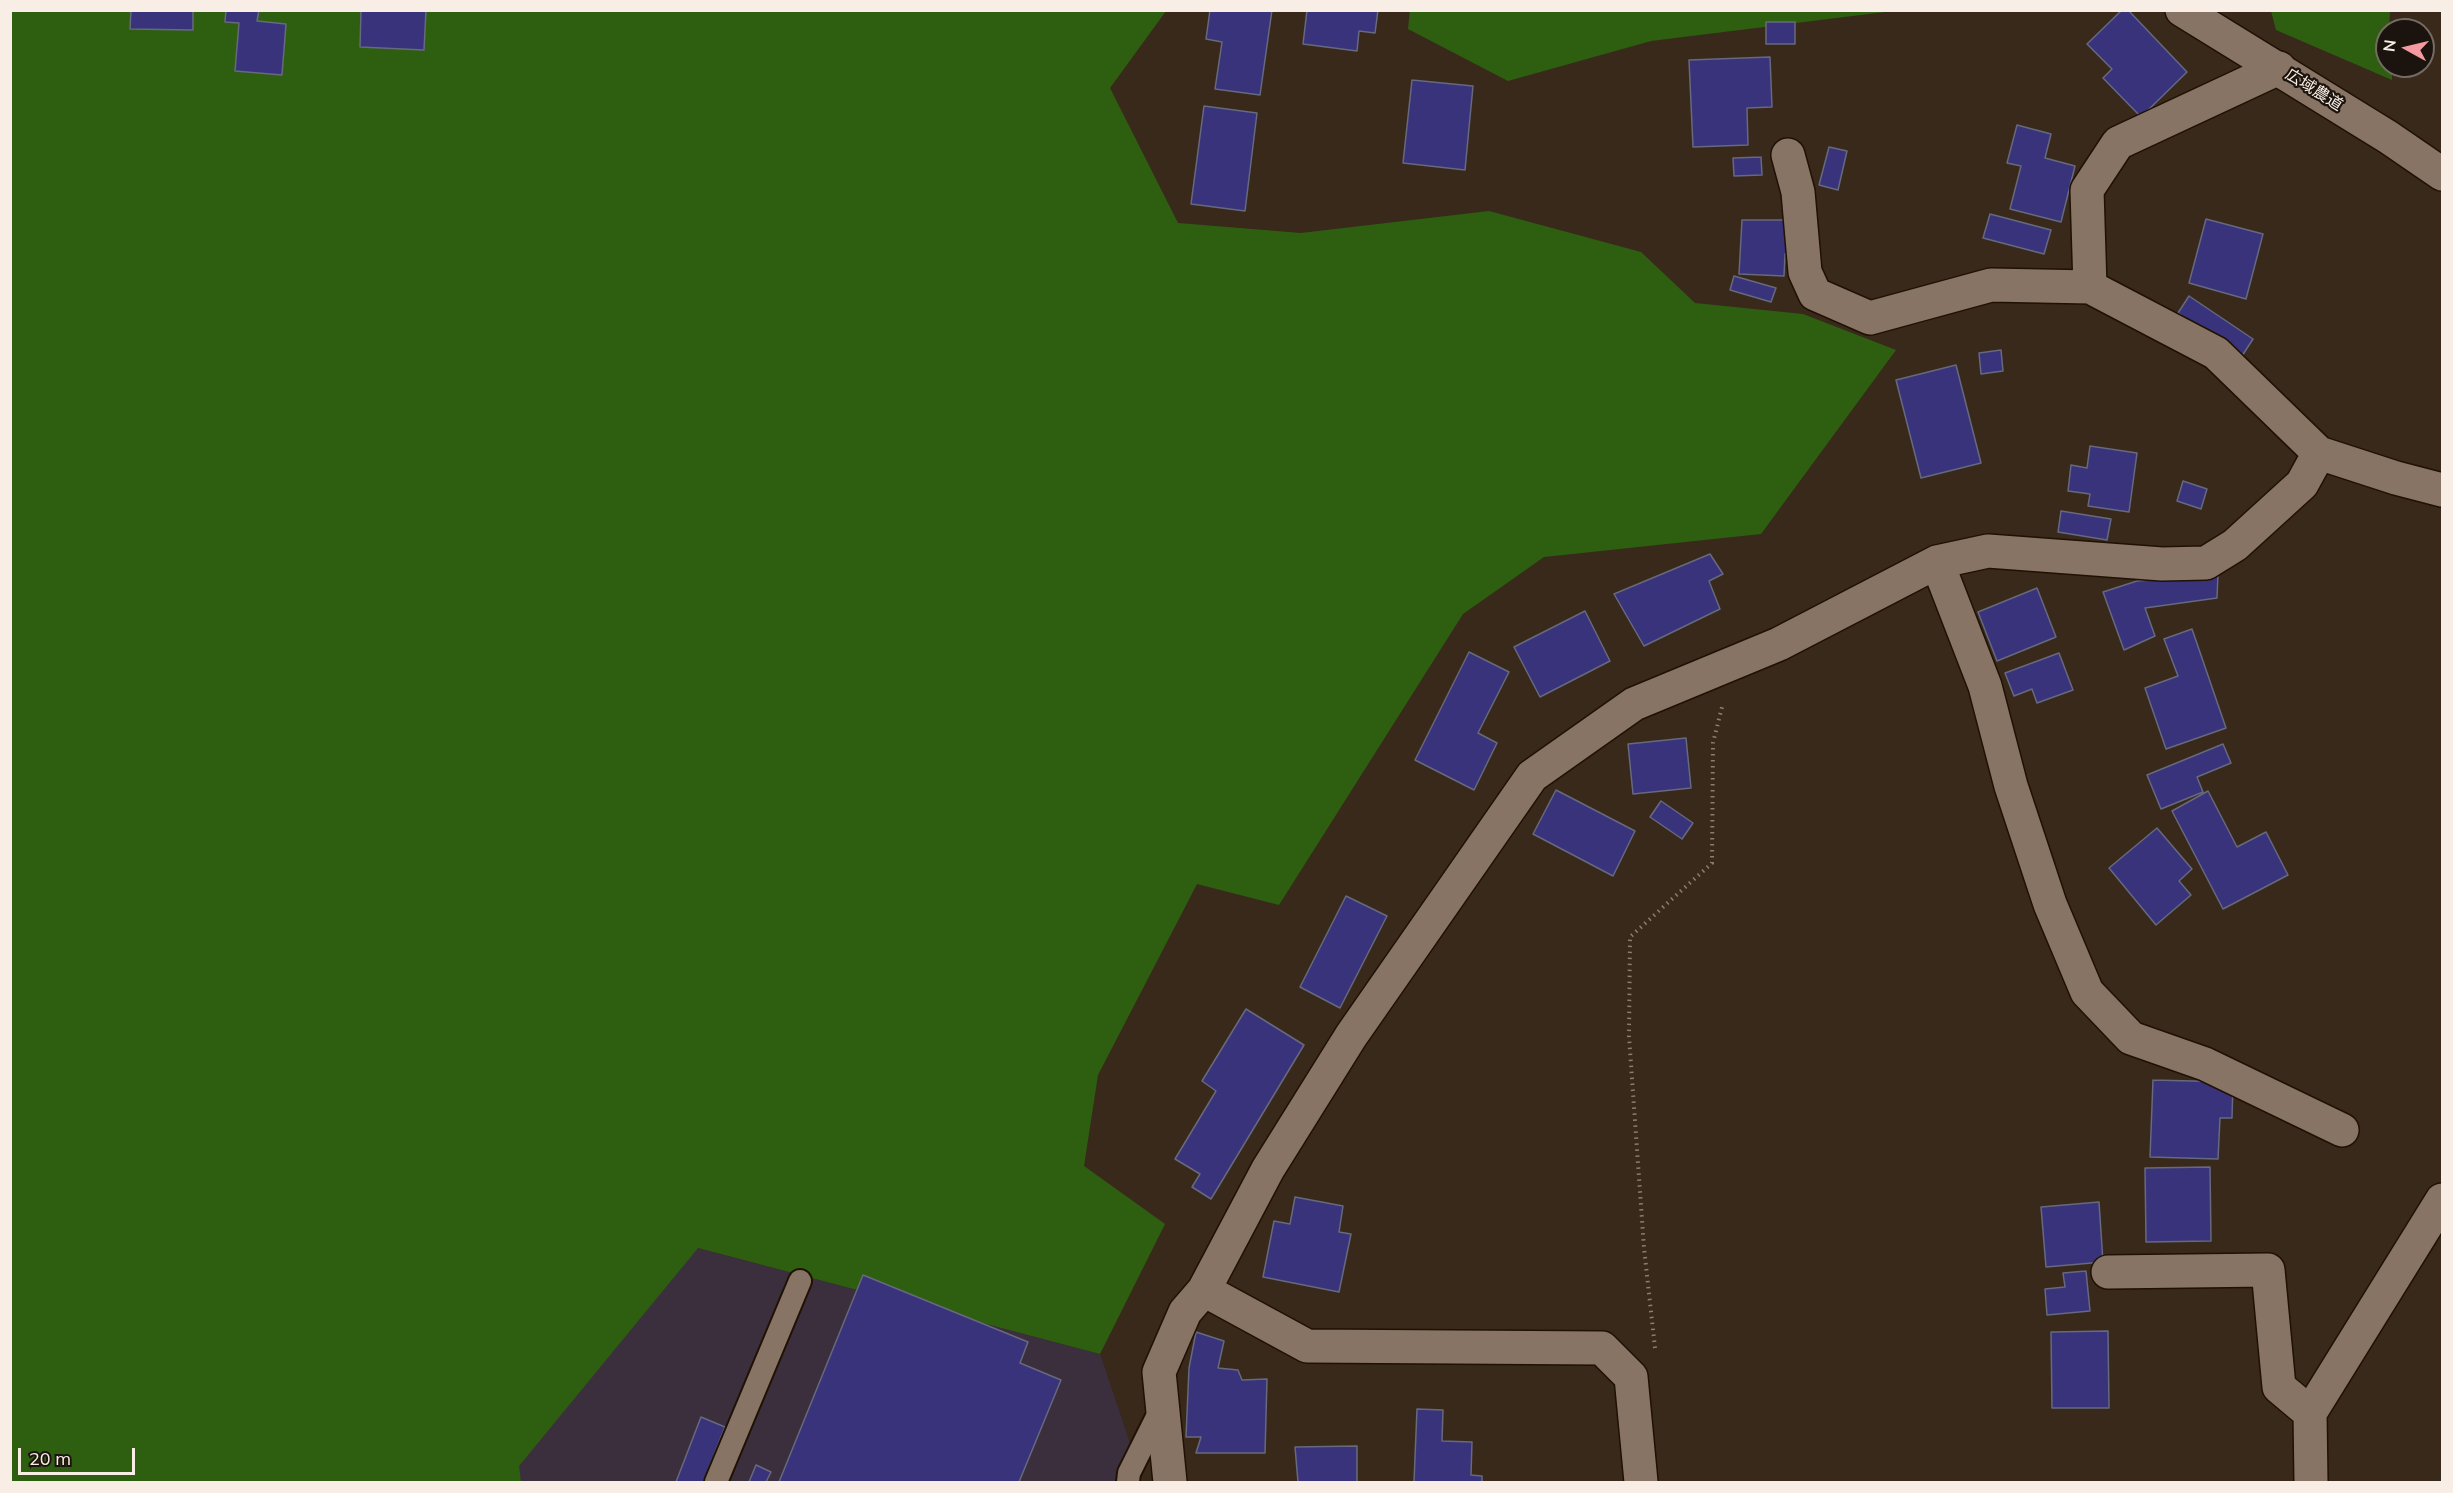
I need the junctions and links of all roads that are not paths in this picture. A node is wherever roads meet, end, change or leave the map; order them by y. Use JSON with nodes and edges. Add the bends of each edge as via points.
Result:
{"nodes":[{"id":1,"x":2182,"y":10,"type":"edge"},
{"id":2,"x":2279,"y":68,"type":"junction"},
{"id":3,"x":1788,"y":155,"type":"dead end"},
{"id":4,"x":2442,"y":174,"type":"edge"},
{"id":5,"x":2090,"y":286,"type":"junction"},
{"id":6,"x":2319,"y":453,"type":"junction"},
{"id":7,"x":2442,"y":490,"type":"edge"},
{"id":8,"x":1937,"y":562,"type":"junction"},
{"id":9,"x":2342,"y":1130,"type":"dead end"},
{"id":10,"x":2442,"y":1200,"type":"edge"},
{"id":11,"x":2108,"y":1272,"type":"dead end"},
{"id":12,"x":800,"y":1281,"type":"dead end"},
{"id":13,"x":1204,"y":1290,"type":"junction"},
{"id":14,"x":1162,"y":1405,"type":"junction"},
{"id":15,"x":2310,"y":1413,"type":"junction"},
{"id":16,"x":716,"y":1482,"type":"edge"},
{"id":17,"x":1128,"y":1482,"type":"edge"},
{"id":18,"x":1170,"y":1482,"type":"edge"},
{"id":19,"x":1641,"y":1482,"type":"edge"},
{"id":20,"x":2312,"y":1482,"type":"edge"}],
"edges":[{"from":1,"to":2,"type":"street","name":"広域農道"},
{"from":2,"to":4,"type":"street","name":"広域農道"},
{"from":2,"to":5,"type":"street","via":[[2118,143],[2087,190]]},
{"from":3,"to":5,"type":"street","via":[[1798,192],[1805,272],[1815,294],[1870,318],[1991,285]]},
{"from":5,"to":6,"type":"street","via":[[2217,353]]},
{"from":6,"to":7,"type":"street"},
{"from":6,"to":8,"type":"street","via":[[2302,484],[2235,545],[2206,563],[2162,564],[1988,551]]},
{"from":8,"to":9,"type":"street","via":[[1985,686],[2011,786],[2050,904],[2087,992],[2131,1038],[2205,1064]]},
{"from":8,"to":13,"type":"street","via":[[1779,644],[1634,704],[1532,776],[1351,1036],[1268,1169]]},
{"from":10,"to":15,"type":"street"},
{"from":11,"to":15,"type":"street","via":[[2268,1270],[2280,1387]]},
{"from":12,"to":16,"type":"lane"},
{"from":13,"to":14,"type":"street","via":[[1185,1312],[1159,1372]]},
{"from":13,"to":19,"type":"street","via":[[1307,1346],[1602,1348],[1631,1377]]},
{"from":14,"to":17,"type":"lane","via":[[1128,1473]]},
{"from":14,"to":18,"type":"street"},
{"from":15,"to":20,"type":"street"}]}
